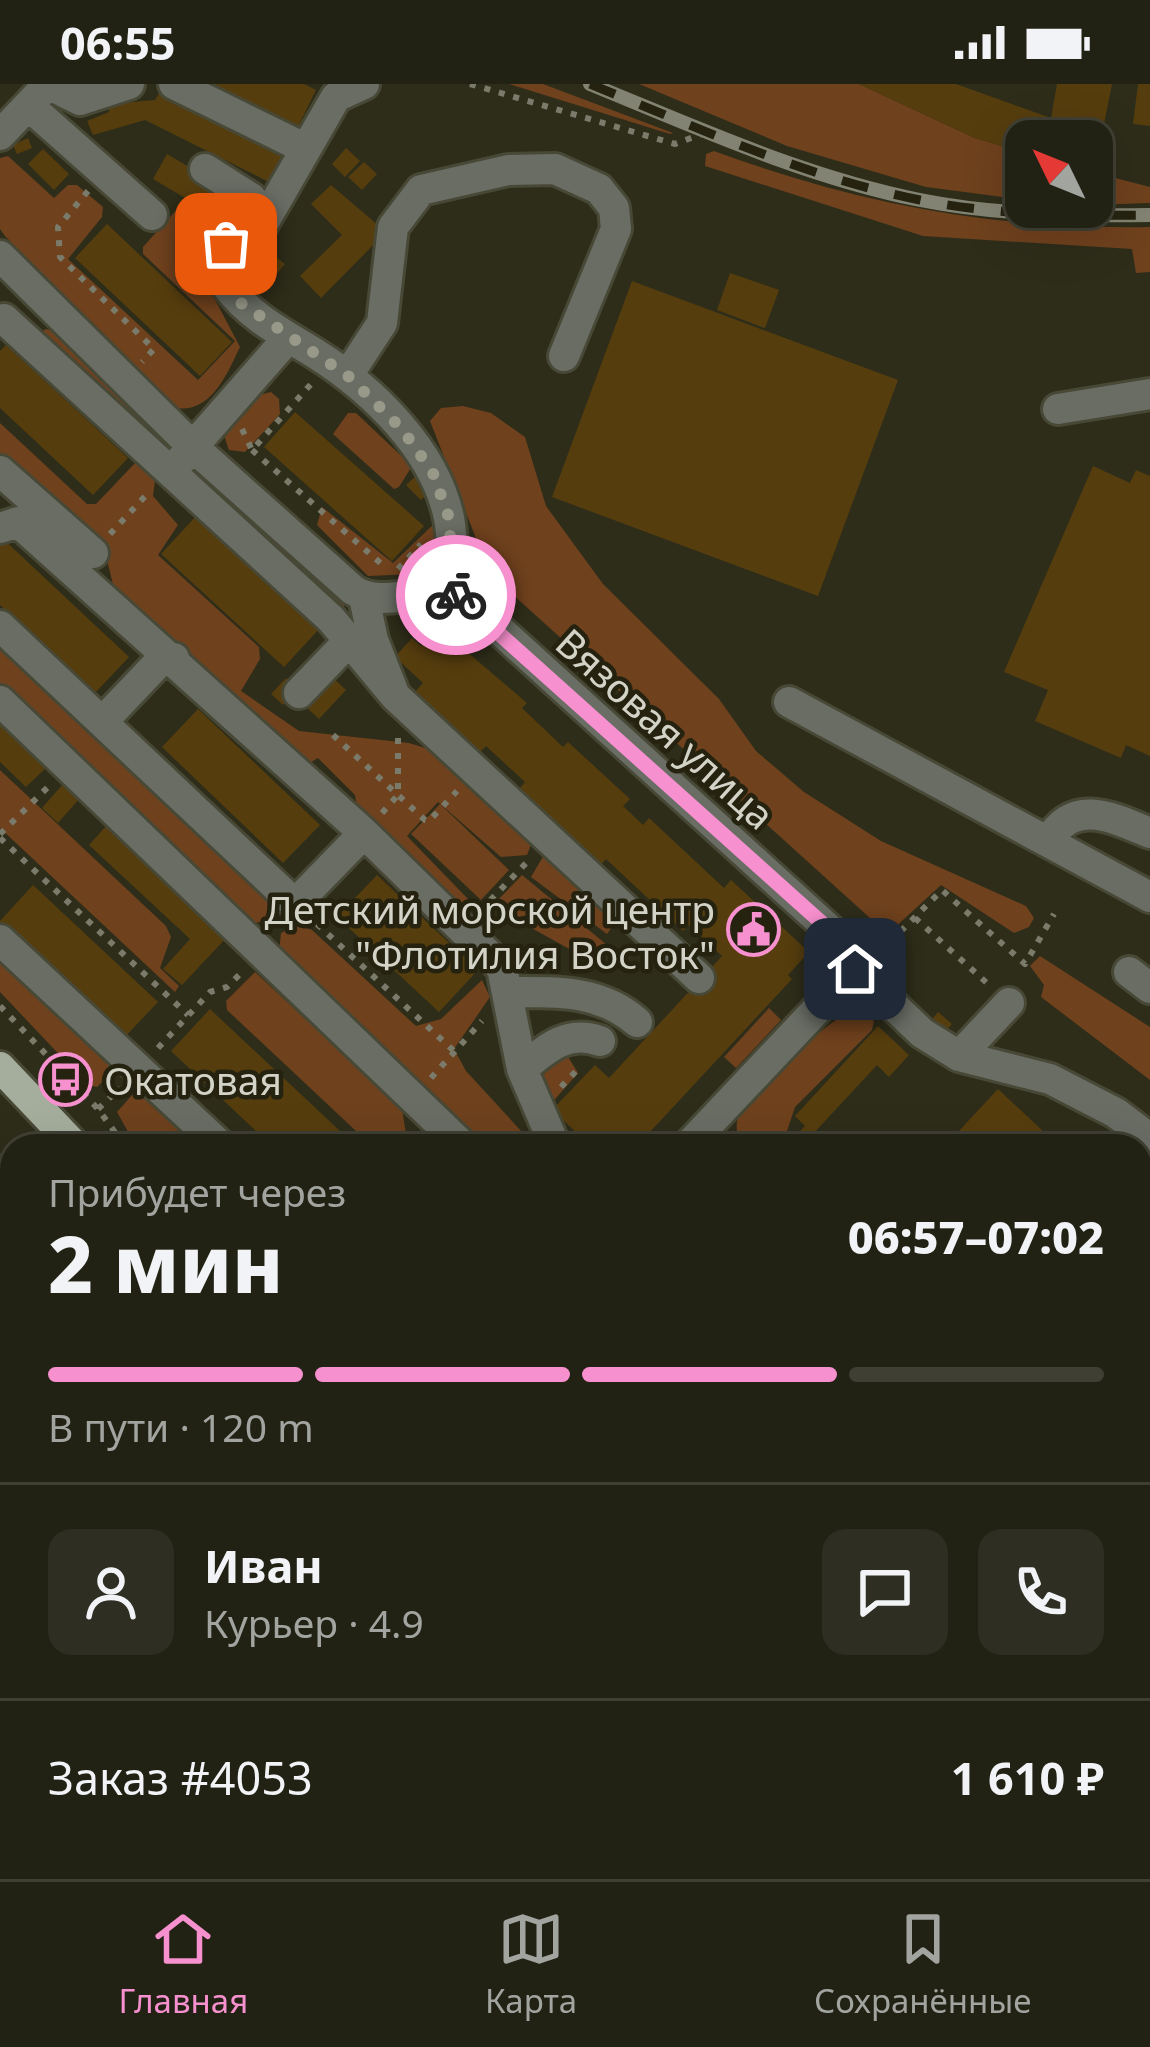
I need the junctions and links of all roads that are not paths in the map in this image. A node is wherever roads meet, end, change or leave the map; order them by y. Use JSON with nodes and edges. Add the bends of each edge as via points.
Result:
{"nodes":[{"id":1,"x":174,"y":84,"type":"edge"},
{"id":2,"x":119,"y":85,"type":"edge"},
{"id":3,"x":336,"y":88,"type":"edge"},
{"id":4,"x":43,"y":90,"type":"edge"},
{"id":5,"x":0,"y":135,"type":"edge"},
{"id":6,"x":304,"y":148,"type":"junction"},
{"id":7,"x":278,"y":196,"type":"junction"},
{"id":8,"x":152,"y":215,"type":"dead end"},
{"id":9,"x":0,"y":256,"type":"edge"},
{"id":10,"x":227,"y":286,"type":"junction"},
{"id":11,"x":34,"y":289,"type":"junction"},
{"id":12,"x":2,"y":321,"type":"edge"},
{"id":13,"x":288,"y":338,"type":"junction"},
{"id":14,"x":564,"y":356,"type":"dead end"},
{"id":15,"x":339,"y":369,"type":"junction"},
{"id":16,"x":1150,"y":394,"type":"edge"},
{"id":17,"x":1058,"y":409,"type":"dead end"},
{"id":18,"x":193,"y":447,"type":"junction"},
{"id":19,"x":0,"y":471,"type":"edge"},
{"id":20,"x":169,"y":472,"type":"junction"},
{"id":21,"x":0,"y":528,"type":"edge"},
{"id":22,"x":93,"y":553,"type":"dead end"},
{"id":23,"x":452,"y":593,"type":"junction"},
{"id":24,"x":364,"y":597,"type":"junction"},
{"id":25,"x":0,"y":626,"type":"edge"},
{"id":26,"x":347,"y":644,"type":"junction"},
{"id":27,"x":174,"y":658,"type":"junction"},
{"id":28,"x":299,"y":693,"type":"dead end"},
{"id":29,"x":395,"y":696,"type":"junction"},
{"id":30,"x":0,"y":700,"type":"edge"},
{"id":31,"x":789,"y":702,"type":"dead end"},
{"id":32,"x":104,"y":720,"type":"junction"},
{"id":33,"x":364,"y":833,"type":"junction"},
{"id":34,"x":1150,"y":833,"type":"edge"},
{"id":35,"x":1048,"y":842,"type":"junction"},
{"id":36,"x":1150,"y":897,"type":"edge"},
{"id":37,"x":0,"y":940,"type":"edge"},
{"id":38,"x":855,"y":969,"type":"junction"},
{"id":39,"x":699,"y":978,"type":"dead end"},
{"id":40,"x":508,"y":992,"type":"junction"},
{"id":41,"x":1010,"y":1003,"type":"road end"},
{"id":42,"x":637,"y":1022,"type":"dead end"},
{"id":43,"x":600,"y":1041,"type":"dead end"},
{"id":44,"x":959,"y":1056,"type":"junction"},
{"id":45,"x":0,"y":1067,"type":"edge"},
{"id":46,"x":522,"y":1069,"type":"junction"},
{"id":47,"x":718,"y":1114,"type":"junction"},
{"id":48,"x":64,"y":1134,"type":"edge"},
{"id":49,"x":208,"y":1134,"type":"edge"},
{"id":50,"x":451,"y":1134,"type":"edge"},
{"id":51,"x":550,"y":1134,"type":"edge"},
{"id":52,"x":699,"y":1134,"type":"edge"},
{"id":53,"x":724,"y":1134,"type":"edge"},
{"id":54,"x":1143,"y":1134,"type":"edge"}],
"edges":[{"from":1,"to":6,"type":"street"},
{"from":2,"to":4,"type":"street","via":[[80,100]]},
{"from":3,"to":6,"type":"street"},
{"from":4,"to":5,"type":"street"},
{"from":4,"to":8,"type":"street","via":[[104,173]]},
{"from":6,"to":7,"type":"street"},
{"from":7,"to":10,"type":"street"},
{"from":7,"to":10,"type":"street","via":[[207,165],[251,198],[226,244]]},
{"from":9,"to":11,"type":"street"},
{"from":10,"to":13,"type":"street"},
{"from":11,"to":12,"type":"street"},
{"from":11,"to":18,"type":"street"},
{"from":12,"to":20,"type":"street"},
{"from":13,"to":15,"type":"street"},
{"from":13,"to":18,"type":"street"},
{"from":14,"to":15,"type":"street","via":[[616,229],[614,208],[599,190],[555,169],[508,170],[421,190],[404,206],[393,227],[382,323]]},
{"from":15,"to":23,"type":"street","via":[[402,429],[433,473],[448,515]]},
{"from":16,"to":17,"type":"street"},
{"from":18,"to":20,"type":"street"},
{"from":18,"to":24,"type":"street"},
{"from":19,"to":22,"type":"street"},
{"from":20,"to":26,"type":"street","via":[[331,619]]},
{"from":21,"to":27,"type":"street","via":[[18,522]]},
{"from":23,"to":24,"type":"street"},
{"from":23,"to":38,"type":"street","name":"Вязовая улица","via":[[852,950]]},
{"from":24,"to":29,"type":"street"},
{"from":25,"to":32,"type":"street"},
{"from":26,"to":28,"type":"street"},
{"from":26,"to":29,"type":"street"},
{"from":27,"to":32,"type":"street","via":[[161,660]]},
{"from":27,"to":33,"type":"street"},
{"from":29,"to":39,"type":"street"},
{"from":30,"to":50,"type":"street"},
{"from":31,"to":35,"type":"street"},
{"from":32,"to":33,"type":"street","via":[[295,904]]},
{"from":33,"to":40,"type":"street","via":[[495,957]]},
{"from":34,"to":35,"type":"street","via":[[1083,813],[1063,821]]},
{"from":35,"to":36,"type":"street"},
{"from":37,"to":49,"type":"street"},
{"from":38,"to":44,"type":"street","name":"Вязовая улица","via":[[922,1033]]},
{"from":38,"to":47,"type":"street"},
{"from":40,"to":42,"type":"street","via":[[581,994]]},
{"from":40,"to":46,"type":"street"},
{"from":41,"to":44,"type":"street"},
{"from":43,"to":46,"type":"street","via":[[556,1042]]},
{"from":44,"to":54,"type":"street","via":[[1050,1079]]},
{"from":45,"to":48,"type":"main road"},
{"from":46,"to":51,"type":"street"},
{"from":47,"to":52,"type":"street"},
{"from":47,"to":53,"type":"street"}]}
